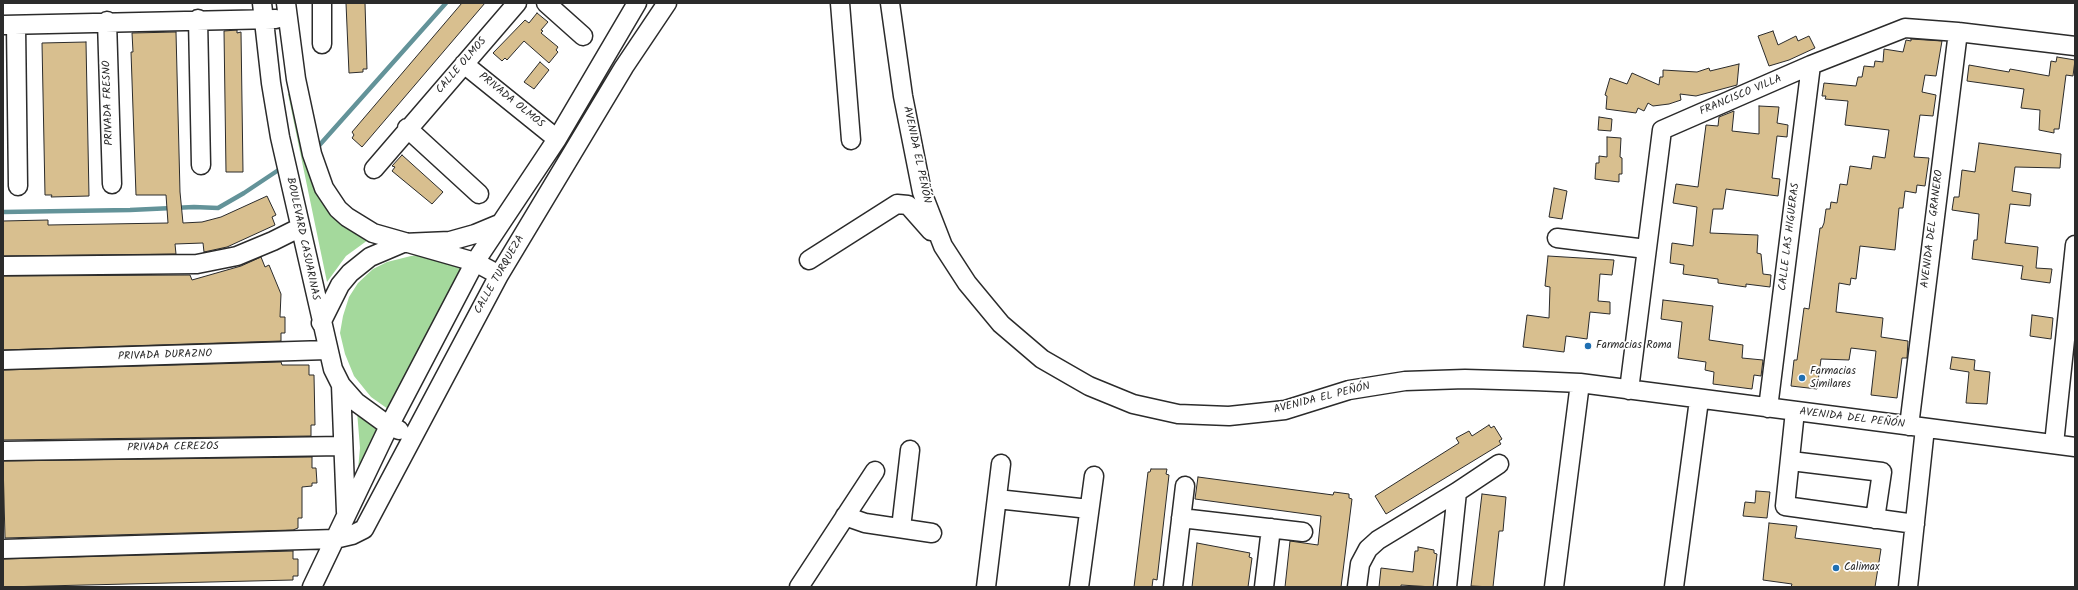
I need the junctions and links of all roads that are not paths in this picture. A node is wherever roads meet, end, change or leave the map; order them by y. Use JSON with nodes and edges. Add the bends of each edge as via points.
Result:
{"nodes":[{"id":1,"x":322,"y":3,"type":"edge"},
{"id":2,"x":517,"y":3,"type":"edge"},
{"id":3,"x":546,"y":3,"type":"edge"},
{"id":4,"x":637,"y":3,"type":"edge"},
{"id":5,"x":667,"y":3,"type":"edge"},
{"id":6,"x":840,"y":3,"type":"edge"},
{"id":7,"x":890,"y":3,"type":"edge"},
{"id":8,"x":286,"y":10,"type":"edge"},
{"id":9,"x":263,"y":11,"type":"edge"},
{"id":10,"x":198,"y":20,"type":"junction"},
{"id":11,"x":107,"y":22,"type":"junction"},
{"id":12,"x":9,"y":25,"type":"edge"},
{"id":13,"x":1958,"y":32,"type":"junction"},
{"id":14,"x":582,"y":36,"type":"dead end"},
{"id":15,"x":322,"y":44,"type":"dead end"},
{"id":16,"x":2075,"y":46,"type":"edge"},
{"id":17,"x":464,"y":64,"type":"junction"},
{"id":18,"x":1811,"y":65,"type":"junction"},
{"id":19,"x":296,"y":78,"type":"junction"},
{"id":20,"x":271,"y":83,"type":"junction"},
{"id":21,"x":407,"y":128,"type":"junction"},
{"id":22,"x":557,"y":139,"type":"junction"},
{"id":23,"x":851,"y":140,"type":"dead end"},
{"id":24,"x":201,"y":165,"type":"dead end"},
{"id":25,"x":374,"y":169,"type":"dead end"},
{"id":26,"x":112,"y":184,"type":"dead end"},
{"id":27,"x":18,"y":186,"type":"dead end"},
{"id":28,"x":479,"y":194,"type":"dead end"},
{"id":29,"x":500,"y":224,"type":"junction"},
{"id":30,"x":299,"y":228,"type":"junction"},
{"id":31,"x":1557,"y":238,"type":"dead end"},
{"id":32,"x":403,"y":243,"type":"junction"},
{"id":33,"x":2075,"y":245,"type":"edge"},
{"id":34,"x":943,"y":246,"type":"junction"},
{"id":35,"x":1646,"y":249,"type":"junction"},
{"id":36,"x":809,"y":260,"type":"dead end"},
{"id":37,"x":475,"y":262,"type":"junction"},
{"id":38,"x":3,"y":266,"type":"edge"},
{"id":39,"x":499,"y":275,"type":"junction"},
{"id":40,"x":321,"y":323,"type":"junction"},
{"id":41,"x":327,"y":350,"type":"junction"},
{"id":42,"x":3,"y":360,"type":"edge"},
{"id":43,"x":1580,"y":383,"type":"junction"},
{"id":44,"x":341,"y":385,"type":"junction"},
{"id":45,"x":1629,"y":390,"type":"junction"},
{"id":46,"x":1699,"y":400,"type":"junction"},
{"id":47,"x":1768,"y":408,"type":"junction"},
{"id":48,"x":1795,"y":412,"type":"junction"},
{"id":49,"x":389,"y":426,"type":"junction"},
{"id":50,"x":1917,"y":427,"type":"junction"},
{"id":51,"x":412,"y":437,"type":"junction"},
{"id":52,"x":2054,"y":444,"type":"junction"},
{"id":53,"x":343,"y":446,"type":"junction"},
{"id":54,"x":2075,"y":447,"type":"edge"},
{"id":55,"x":910,"y":450,"type":"dead end"},
{"id":56,"x":3,"y":451,"type":"edge"},
{"id":57,"x":1791,"y":461,"type":"junction"},
{"id":58,"x":1001,"y":464,"type":"dead end"},
{"id":59,"x":1499,"y":464,"type":"dead end"},
{"id":60,"x":875,"y":470,"type":"dead end"},
{"id":61,"x":1094,"y":476,"type":"dead end"},
{"id":62,"x":1185,"y":486,"type":"dead end"},
{"id":63,"x":1457,"y":492,"type":"junction"},
{"id":64,"x":997,"y":499,"type":"junction"},
{"id":65,"x":1089,"y":509,"type":"junction"},
{"id":66,"x":346,"y":516,"type":"junction"},
{"id":67,"x":845,"y":516,"type":"junction"},
{"id":68,"x":1181,"y":518,"type":"junction"},
{"id":69,"x":1874,"y":518,"type":"junction"},
{"id":70,"x":1915,"y":524,"type":"junction"},
{"id":71,"x":901,"y":528,"type":"junction"},
{"id":72,"x":1271,"y":528,"type":"junction"},
{"id":73,"x":1303,"y":532,"type":"dead end"},
{"id":74,"x":932,"y":533,"type":"dead end"},
{"id":75,"x":335,"y":539,"type":"junction"},
{"id":76,"x":3,"y":549,"type":"edge"},
{"id":77,"x":312,"y":587,"type":"edge"},
{"id":78,"x":799,"y":587,"type":"edge"},
{"id":79,"x":986,"y":587,"type":"edge"},
{"id":80,"x":1079,"y":587,"type":"edge"},
{"id":81,"x":1173,"y":587,"type":"edge"},
{"id":82,"x":1264,"y":587,"type":"edge"},
{"id":83,"x":1357,"y":587,"type":"edge"},
{"id":84,"x":1447,"y":587,"type":"edge"},
{"id":85,"x":1554,"y":587,"type":"edge"},
{"id":86,"x":1674,"y":587,"type":"edge"},
{"id":87,"x":1908,"y":587,"type":"edge"}],
"edges":[{"from":1,"to":15,"type":"street"},
{"from":2,"to":17,"type":"street","name":"CALLE OLMOS"},
{"from":3,"to":14,"type":"street"},
{"from":4,"to":22,"type":"street"},
{"from":5,"to":39,"type":"street","name":"CALLE TURQUEZA","via":[[624,67]]},
{"from":6,"to":23,"type":"street"},
{"from":7,"to":34,"type":"street","name":"AVENIDA EL PEÑÓN","via":[[903,96],[922,192]]},
{"from":8,"to":9,"type":"street"},
{"from":8,"to":19,"type":"street"},
{"from":9,"to":10,"type":"street"},
{"from":9,"to":20,"type":"street","name":"BOULEVARD CASUARINAS"},
{"from":10,"to":11,"type":"street"},
{"from":10,"to":24,"type":"street"},
{"from":11,"to":12,"type":"street"},
{"from":11,"to":26,"type":"street","name":"PRIVADA FRESNO"},
{"from":12,"to":27,"type":"street"},
{"from":13,"to":16,"type":"street","name":"FRANCISCO VILLA"},
{"from":13,"to":18,"type":"street","name":"FRANCISCO VILLA","via":[[1905,28]]},
{"from":13,"to":50,"type":"street","name":"AVENIDA DEL GRANERO"},
{"from":17,"to":21,"type":"street","name":"CALLE OLMOS"},
{"from":17,"to":22,"type":"street","name":"PRIVADA OLMOS"},
{"from":18,"to":35,"type":"street","name":"FRANCISCO VILLA","via":[[1662,130]]},
{"from":18,"to":47,"type":"street","name":"CALLE LAS HIGUERAS"},
{"from":19,"to":20,"type":"street"},
{"from":19,"to":32,"type":"street","via":[[317,172],[331,199],[347,217],[358,224],[373,233]]},
{"from":20,"to":30,"type":"street","name":"BOULEVARD CASUARINAS"},
{"from":21,"to":25,"type":"street","name":"CALLE OLMOS"},
{"from":21,"to":28,"type":"street"},
{"from":22,"to":29,"type":"street"},
{"from":29,"to":32,"type":"street","via":[[450,241]]},
{"from":29,"to":37,"type":"street"},
{"from":30,"to":38,"type":"street","via":[[237,256],[197,264]]},
{"from":30,"to":40,"type":"street","name":"BOULEVARD CASUARINAS"},
{"from":31,"to":35,"type":"street"},
{"from":32,"to":37,"type":"street"},
{"from":32,"to":40,"type":"street","via":[[370,257],[350,273],[335,293]]},
{"from":33,"to":52,"type":"street"},
{"from":34,"to":36,"type":"street","via":[[908,205],[896,204]]},
{"from":34,"to":43,"type":"street","name":"AVENIDA EL PEÑÓN","via":[[967,283],[1001,324],[1042,359],[1089,386],[1133,404],[1178,414],[1229,416],[1285,410],[1349,390],[1406,381],[1465,379]]},
{"from":35,"to":45,"type":"street","name":"FRANCISCO VILLA"},
{"from":37,"to":39,"type":"street"},
{"from":37,"to":49,"type":"street"},
{"from":39,"to":51,"type":"street","name":"CALLE TURQUEZA"},
{"from":40,"to":41,"type":"street","name":"BOULEVARD CASUARINAS"},
{"from":41,"to":42,"type":"street","name":"PRIVADA DURAZNO"},
{"from":41,"to":44,"type":"street","name":"BOULEVARD CASUARINAS"},
{"from":43,"to":45,"type":"street","name":"AVENIDA EL PEÑÓN"},
{"from":43,"to":85,"type":"street"},
{"from":44,"to":49,"type":"street","name":"BOULEVARD CASUARINAS","via":[[356,402]]},
{"from":44,"to":53,"type":"street"},
{"from":45,"to":46,"type":"street","name":"AVENIDA DEL PEÑÓN"},
{"from":46,"to":47,"type":"street","name":"AVENIDA DEL PEÑÓN"},
{"from":46,"to":86,"type":"street"},
{"from":47,"to":48,"type":"street","name":"AVENIDA DEL PEÑÓN"},
{"from":48,"to":50,"type":"street","name":"AVENIDA DEL PEÑÓN"},
{"from":48,"to":57,"type":"street"},
{"from":49,"to":51,"type":"street","name":"BOULEVARD CASUARINAS"},
{"from":49,"to":66,"type":"street"},
{"from":50,"to":52,"type":"street","name":"AVENIDA DEL PEÑÓN"},
{"from":50,"to":70,"type":"street","name":"AVENIDA DEL GRANERO"},
{"from":51,"to":75,"type":"street","name":"CALLE TURQUEZA","via":[[364,529]]},
{"from":52,"to":54,"type":"street","name":"AVENIDA DEL PEÑÓN"},
{"from":53,"to":56,"type":"street","name":"PRIVADA CEREZOS"},
{"from":53,"to":66,"type":"street"},
{"from":55,"to":71,"type":"street"},
{"from":57,"to":69,"type":"street","via":[[1785,506]]},
{"from":57,"to":69,"type":"street","via":[[1882,472]]},
{"from":58,"to":64,"type":"street"},
{"from":59,"to":63,"type":"street"},
{"from":60,"to":67,"type":"street"},
{"from":61,"to":65,"type":"street"},
{"from":62,"to":68,"type":"street"},
{"from":63,"to":83,"type":"street","via":[[1378,540],[1368,549],[1360,564]]},
{"from":63,"to":84,"type":"street"},
{"from":64,"to":65,"type":"street"},
{"from":64,"to":79,"type":"street"},
{"from":65,"to":80,"type":"street"},
{"from":66,"to":75,"type":"street"},
{"from":67,"to":71,"type":"street","via":[[865,523]]},
{"from":67,"to":78,"type":"street"},
{"from":68,"to":72,"type":"street"},
{"from":68,"to":81,"type":"street"},
{"from":69,"to":70,"type":"street"},
{"from":70,"to":87,"type":"street","name":"AVENIDA DEL GRANERO"},
{"from":71,"to":74,"type":"street"},
{"from":72,"to":73,"type":"street"},
{"from":72,"to":82,"type":"street"},
{"from":75,"to":76,"type":"street"},
{"from":75,"to":77,"type":"street"}]}
